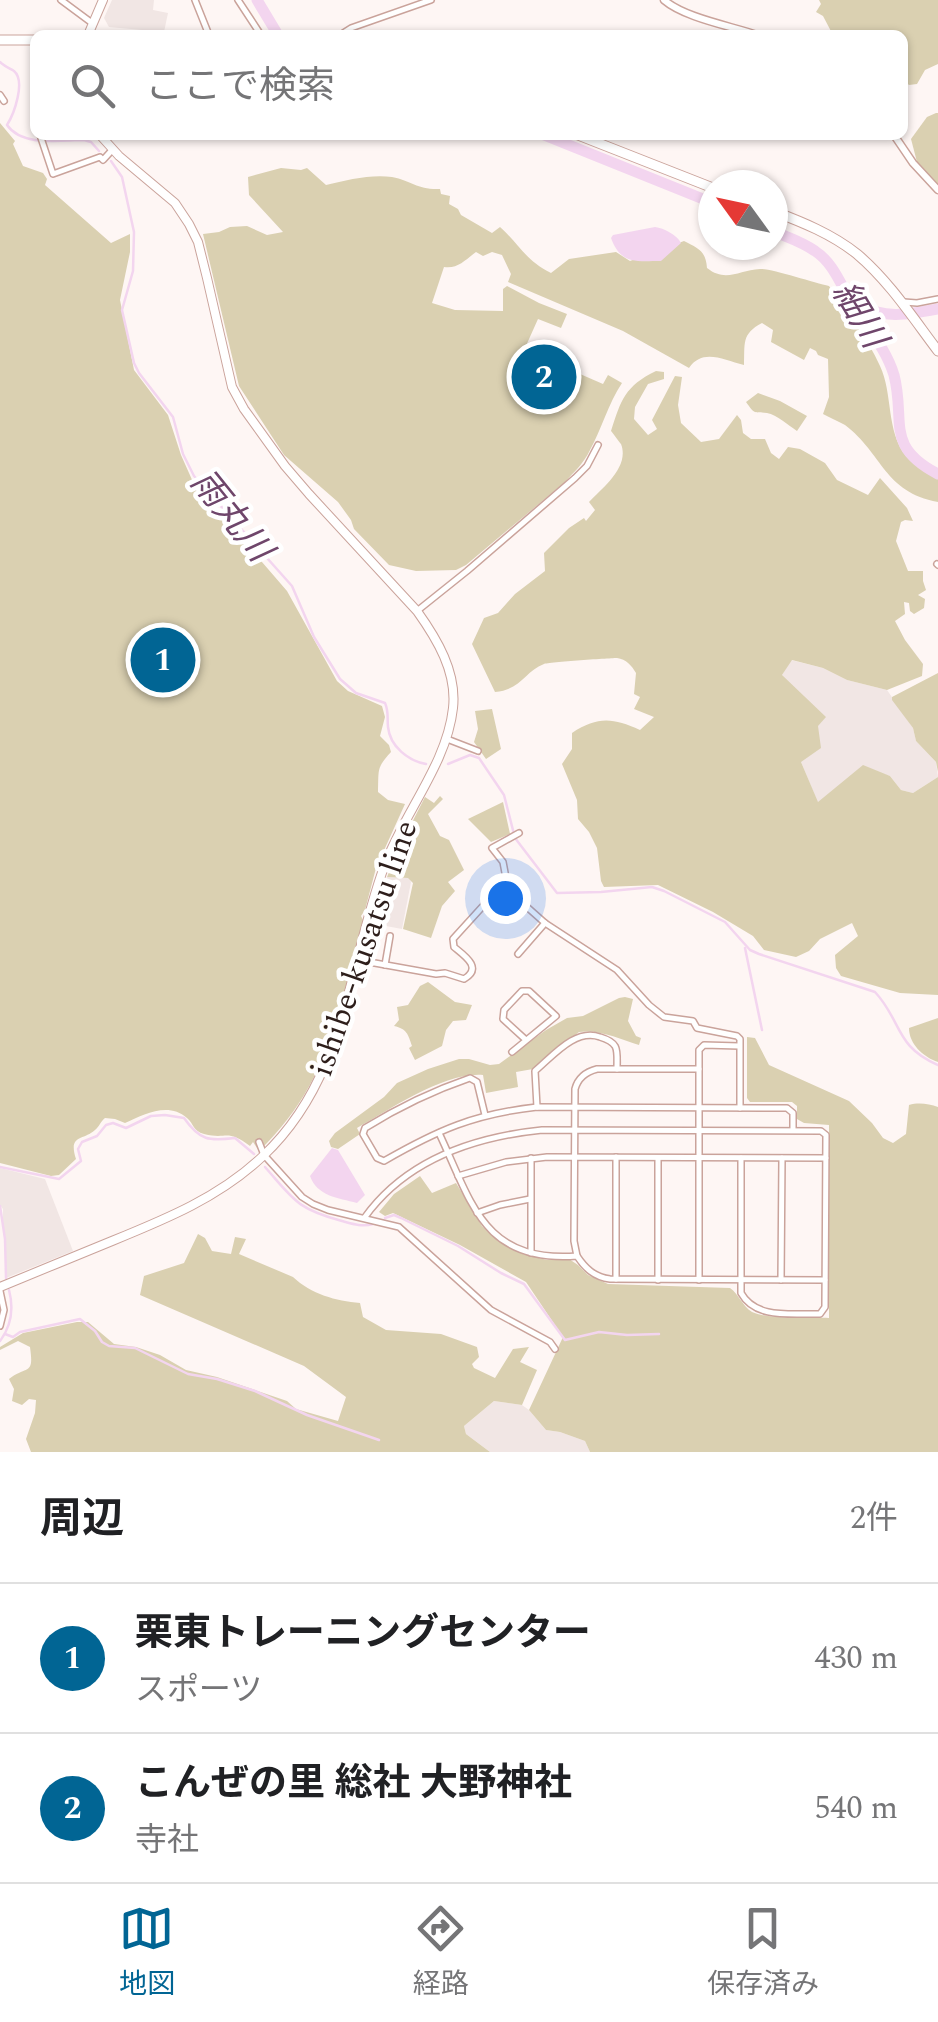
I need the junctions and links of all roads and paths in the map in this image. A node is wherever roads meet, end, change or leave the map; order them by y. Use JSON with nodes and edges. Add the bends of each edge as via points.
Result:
{"nodes":[{"id":1,"x":61,"y":0,"type":"edge"},
{"id":2,"x":103,"y":0,"type":"edge"},
{"id":3,"x":195,"y":0,"type":"edge"},
{"id":4,"x":238,"y":0,"type":"edge"},
{"id":5,"x":431,"y":0,"type":"edge"},
{"id":6,"x":664,"y":0,"type":"edge"},
{"id":7,"x":92,"y":22,"type":"junction"},
{"id":8,"x":90,"y":30,"type":"edge"},
{"id":9,"x":208,"y":30,"type":"edge"},
{"id":10,"x":257,"y":30,"type":"edge"},
{"id":11,"x":348,"y":30,"type":"edge"},
{"id":12,"x":742,"y":30,"type":"edge"},
{"id":13,"x":0,"y":40,"type":"edge"},
{"id":14,"x":30,"y":40,"type":"edge"},
{"id":15,"x":42,"y":140,"type":"edge"},
{"id":16,"x":104,"y":140,"type":"edge"},
{"id":17,"x":591,"y":140,"type":"edge"},
{"id":18,"x":897,"y":140,"type":"edge"},
{"id":19,"x":112,"y":150,"type":"junction"},
{"id":20,"x":698,"y":182,"type":"edge"},
{"id":21,"x":938,"y":190,"type":"edge"},
{"id":22,"x":788,"y":217,"type":"edge"},
{"id":23,"x":938,"y":300,"type":"edge"},
{"id":24,"x":903,"y":304,"type":"junction"},
{"id":25,"x":938,"y":351,"type":"edge"},
{"id":26,"x":598,"y":445,"type":"dead end"},
{"id":27,"x":417,"y":610,"type":"junction"},
{"id":28,"x":447,"y":739,"type":"junction"},
{"id":29,"x":478,"y":751,"type":"dead end"},
{"id":30,"x":515,"y":834,"type":"dead end"},
{"id":31,"x":506,"y":878,"type":"junction"},
{"id":32,"x":545,"y":924,"type":"junction"},
{"id":33,"x":390,"y":936,"type":"dead end"},
{"id":34,"x":518,"y":954,"type":"dead end"},
{"id":35,"x":358,"y":960,"type":"junction"},
{"id":36,"x":384,"y":965,"type":"junction"},
{"id":37,"x":526,"y":1040,"type":"junction"},
{"id":38,"x":740,"y":1046,"type":"junction"},
{"id":39,"x":512,"y":1052,"type":"dead end"},
{"id":40,"x":617,"y":1069,"type":"junction"},
{"id":41,"x":699,"y":1069,"type":"junction"},
{"id":42,"x":537,"y":1107,"type":"junction"},
{"id":43,"x":575,"y":1108,"type":"junction"},
{"id":44,"x":699,"y":1108,"type":"junction"},
{"id":45,"x":740,"y":1108,"type":"junction"},
{"id":46,"x":485,"y":1115,"type":"junction"},
{"id":47,"x":575,"y":1130,"type":"junction"},
{"id":48,"x":699,"y":1130,"type":"junction"},
{"id":49,"x":793,"y":1130,"type":"junction"},
{"id":50,"x":438,"y":1132,"type":"junction"},
{"id":51,"x":260,"y":1142,"type":"dead end"},
{"id":52,"x":448,"y":1152,"type":"junction"},
{"id":53,"x":264,"y":1155,"type":"junction"},
{"id":54,"x":616,"y":1157,"type":"junction"},
{"id":55,"x":658,"y":1157,"type":"junction"},
{"id":56,"x":699,"y":1157,"type":"junction"},
{"id":57,"x":531,"y":1158,"type":"junction"},
{"id":58,"x":575,"y":1158,"type":"junction"},
{"id":59,"x":740,"y":1158,"type":"junction"},
{"id":60,"x":782,"y":1158,"type":"junction"},
{"id":61,"x":826,"y":1158,"type":"junction"},
{"id":62,"x":458,"y":1176,"type":"junction"},
{"id":63,"x":530,"y":1199,"type":"junction"},
{"id":64,"x":477,"y":1214,"type":"junction"},
{"id":65,"x":365,"y":1217,"type":"junction"},
{"id":66,"x":530,"y":1253,"type":"junction"},
{"id":67,"x":577,"y":1256,"type":"junction"},
{"id":68,"x":616,"y":1279,"type":"junction"},
{"id":69,"x":658,"y":1280,"type":"junction"},
{"id":70,"x":699,"y":1280,"type":"junction"},
{"id":71,"x":740,"y":1280,"type":"junction"},
{"id":72,"x":781,"y":1280,"type":"junction"},
{"id":73,"x":825,"y":1280,"type":"junction"},
{"id":74,"x":0,"y":1289,"type":"edge"},
{"id":75,"x":0,"y":1326,"type":"edge"},
{"id":76,"x":555,"y":1349,"type":"dead end"}],
"edges":[{"from":1,"to":7,"type":"street"},
{"from":2,"to":7,"type":"main road"},
{"from":3,"to":9,"type":"street"},
{"from":4,"to":10,"type":"street"},
{"from":5,"to":11,"type":"street"},
{"from":6,"to":12,"type":"street"},
{"from":7,"to":8,"type":"main road"},
{"from":13,"to":14,"type":"main road"},
{"from":15,"to":19,"type":"street","via":[[53,174],[103,160]]},
{"from":16,"to":19,"type":"main road","name":"ishibe-kusatsu line"},
{"from":17,"to":20,"type":"main road"},
{"from":18,"to":21,"type":"street"},
{"from":19,"to":27,"type":"main road","name":"ishibe-kusatsu line","via":[[159,188],[189,224],[232,388],[244,408],[297,480]]},
{"from":22,"to":24,"type":"main road","via":[[856,253]]},
{"from":23,"to":24,"type":"street"},
{"from":24,"to":25,"type":"main road"},
{"from":26,"to":27,"type":"street","via":[[564,489]]},
{"from":27,"to":28,"type":"main road","name":"ishibe-kusatsu line","via":[[450,674]]},
{"from":28,"to":29,"type":"street"},
{"from":28,"to":35,"type":"main road","name":"ishibe-kusatsu line","via":[[384,867]]},
{"from":30,"to":31,"type":"street","via":[[492,848]]},
{"from":31,"to":32,"type":"street"},
{"from":31,"to":36,"type":"street","via":[[453,939],[472,961],[470,975]]},
{"from":32,"to":34,"type":"street"},
{"from":32,"to":38,"type":"street","via":[[617,970],[664,1017],[737,1036]]},
{"from":33,"to":36,"type":"street"},
{"from":35,"to":36,"type":"street"},
{"from":35,"to":53,"type":"main road","name":"ishibe-kusatsu line","via":[[324,1072]]},
{"from":37,"to":37,"type":"street","via":[[556,1016],[522,991],[503,1018]]},
{"from":37,"to":39,"type":"street"},
{"from":38,"to":41,"type":"street","via":[[704,1045]]},
{"from":38,"to":45,"type":"street"},
{"from":40,"to":41,"type":"street"},
{"from":40,"to":42,"type":"street","via":[[613,1042],[582,1035],[536,1071]]},
{"from":40,"to":43,"type":"street","via":[[584,1074]]},
{"from":41,"to":44,"type":"street"},
{"from":42,"to":43,"type":"street"},
{"from":42,"to":46,"type":"street"},
{"from":43,"to":44,"type":"street"},
{"from":43,"to":47,"type":"street"},
{"from":44,"to":45,"type":"street"},
{"from":44,"to":48,"type":"street"},
{"from":45,"to":49,"type":"street","via":[[788,1108]]},
{"from":46,"to":50,"type":"street"},
{"from":46,"to":50,"type":"street","via":[[478,1082],[470,1078],[404,1104],[363,1134],[384,1161]]},
{"from":47,"to":48,"type":"street"},
{"from":47,"to":52,"type":"street","via":[[507,1133]]},
{"from":47,"to":58,"type":"street"},
{"from":48,"to":49,"type":"street"},
{"from":48,"to":56,"type":"street"},
{"from":49,"to":61,"type":"street","via":[[821,1130]]},
{"from":50,"to":52,"type":"street"},
{"from":51,"to":53,"type":"street"},
{"from":52,"to":62,"type":"street"},
{"from":52,"to":65,"type":"street","via":[[396,1184]]},
{"from":53,"to":65,"type":"street","via":[[313,1204]]},
{"from":53,"to":74,"type":"main road","name":"ishibe-kusatsu line","via":[[210,1197]]},
{"from":54,"to":55,"type":"street"},
{"from":54,"to":58,"type":"street"},
{"from":54,"to":68,"type":"street"},
{"from":55,"to":56,"type":"street"},
{"from":55,"to":69,"type":"street"},
{"from":56,"to":59,"type":"street"},
{"from":56,"to":70,"type":"street"},
{"from":57,"to":58,"type":"street"},
{"from":57,"to":62,"type":"street"},
{"from":57,"to":63,"type":"street"},
{"from":58,"to":67,"type":"street"},
{"from":59,"to":60,"type":"street"},
{"from":59,"to":71,"type":"street"},
{"from":60,"to":61,"type":"street"},
{"from":60,"to":72,"type":"street"},
{"from":61,"to":73,"type":"street"},
{"from":62,"to":64,"type":"street"},
{"from":63,"to":64,"type":"street"},
{"from":63,"to":66,"type":"street"},
{"from":64,"to":66,"type":"street","via":[[500,1239]]},
{"from":65,"to":76,"type":"street","via":[[399,1227],[492,1310]]},
{"from":66,"to":67,"type":"street"},
{"from":67,"to":68,"type":"street","via":[[589,1271]]},
{"from":68,"to":69,"type":"street"},
{"from":69,"to":70,"type":"street"},
{"from":70,"to":71,"type":"street"},
{"from":71,"to":72,"type":"street"},
{"from":71,"to":73,"type":"street","via":[[741,1293],[757,1310],[820,1314]]},
{"from":72,"to":73,"type":"street"},
{"from":74,"to":75,"type":"street"}]}
